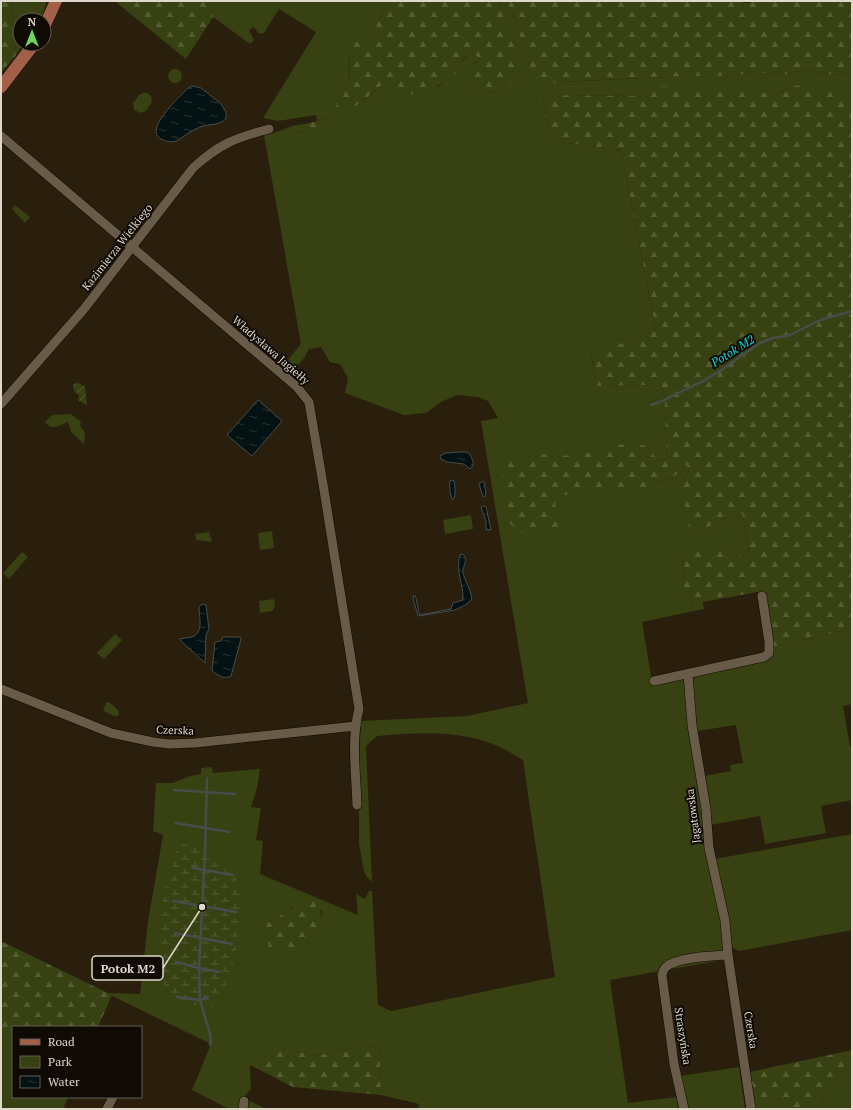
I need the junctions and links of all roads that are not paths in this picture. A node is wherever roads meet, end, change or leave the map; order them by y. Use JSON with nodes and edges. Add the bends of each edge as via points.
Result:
{"nodes":[{"id":1,"x":56,"y":1,"type":"edge"},
{"id":2,"x":51,"y":12,"type":"edge"},
{"id":3,"x":28,"y":52,"type":"edge"},
{"id":4,"x":1,"y":87,"type":"edge"},
{"id":5,"x":269,"y":128,"type":"dead end"},
{"id":6,"x":1,"y":136,"type":"edge"},
{"id":7,"x":132,"y":247,"type":"junction"},
{"id":8,"x":1,"y":404,"type":"edge"},
{"id":9,"x":762,"y":596,"type":"dead end"},
{"id":10,"x":688,"y":674,"type":"junction"},
{"id":11,"x":654,"y":681,"type":"dead end"},
{"id":12,"x":1,"y":689,"type":"edge"},
{"id":13,"x":356,"y":726,"type":"junction"},
{"id":14,"x":357,"y":805,"type":"dead end"},
{"id":15,"x":728,"y":955,"type":"junction"},
{"id":16,"x":112,"y":1098,"type":"edge"},
{"id":17,"x":107,"y":1109,"type":"edge"},
{"id":18,"x":684,"y":1109,"type":"edge"},
{"id":19,"x":751,"y":1109,"type":"edge"}],
"edges":[{"from":1,"to":2,"type":"main road"},
{"from":3,"to":4,"type":"main road"},
{"from":5,"to":7,"type":"street","name":"Kazimierza Wielkiego","via":[[235,138],[215,149],[200,162],[183,180]]},
{"from":6,"to":7,"type":"street","name":"Władysława Jagiełły"},
{"from":7,"to":8,"type":"street","name":"Kazimierza Wielkiego","via":[[77,317]]},
{"from":7,"to":13,"type":"street","name":"Władysława Jagiełły","via":[[296,386],[309,402],[359,709]]},
{"from":9,"to":10,"type":"street","via":[[769,653],[764,658]]},
{"from":10,"to":11,"type":"street"},
{"from":10,"to":15,"type":"street","name":"Jagatowska","via":[[692,724],[706,809],[709,848],[725,921]]},
{"from":12,"to":13,"type":"street","name":"Czerska","via":[[111,733],[169,744],[195,744]]},
{"from":13,"to":14,"type":"street","name":"Władysława Jagiełły"},
{"from":15,"to":18,"type":"street","name":"Straszyńska","via":[[674,962],[665,967],[662,975],[674,1064]]},
{"from":15,"to":19,"type":"street","name":"Czerska"},
{"from":16,"to":17,"type":"street"}]}
